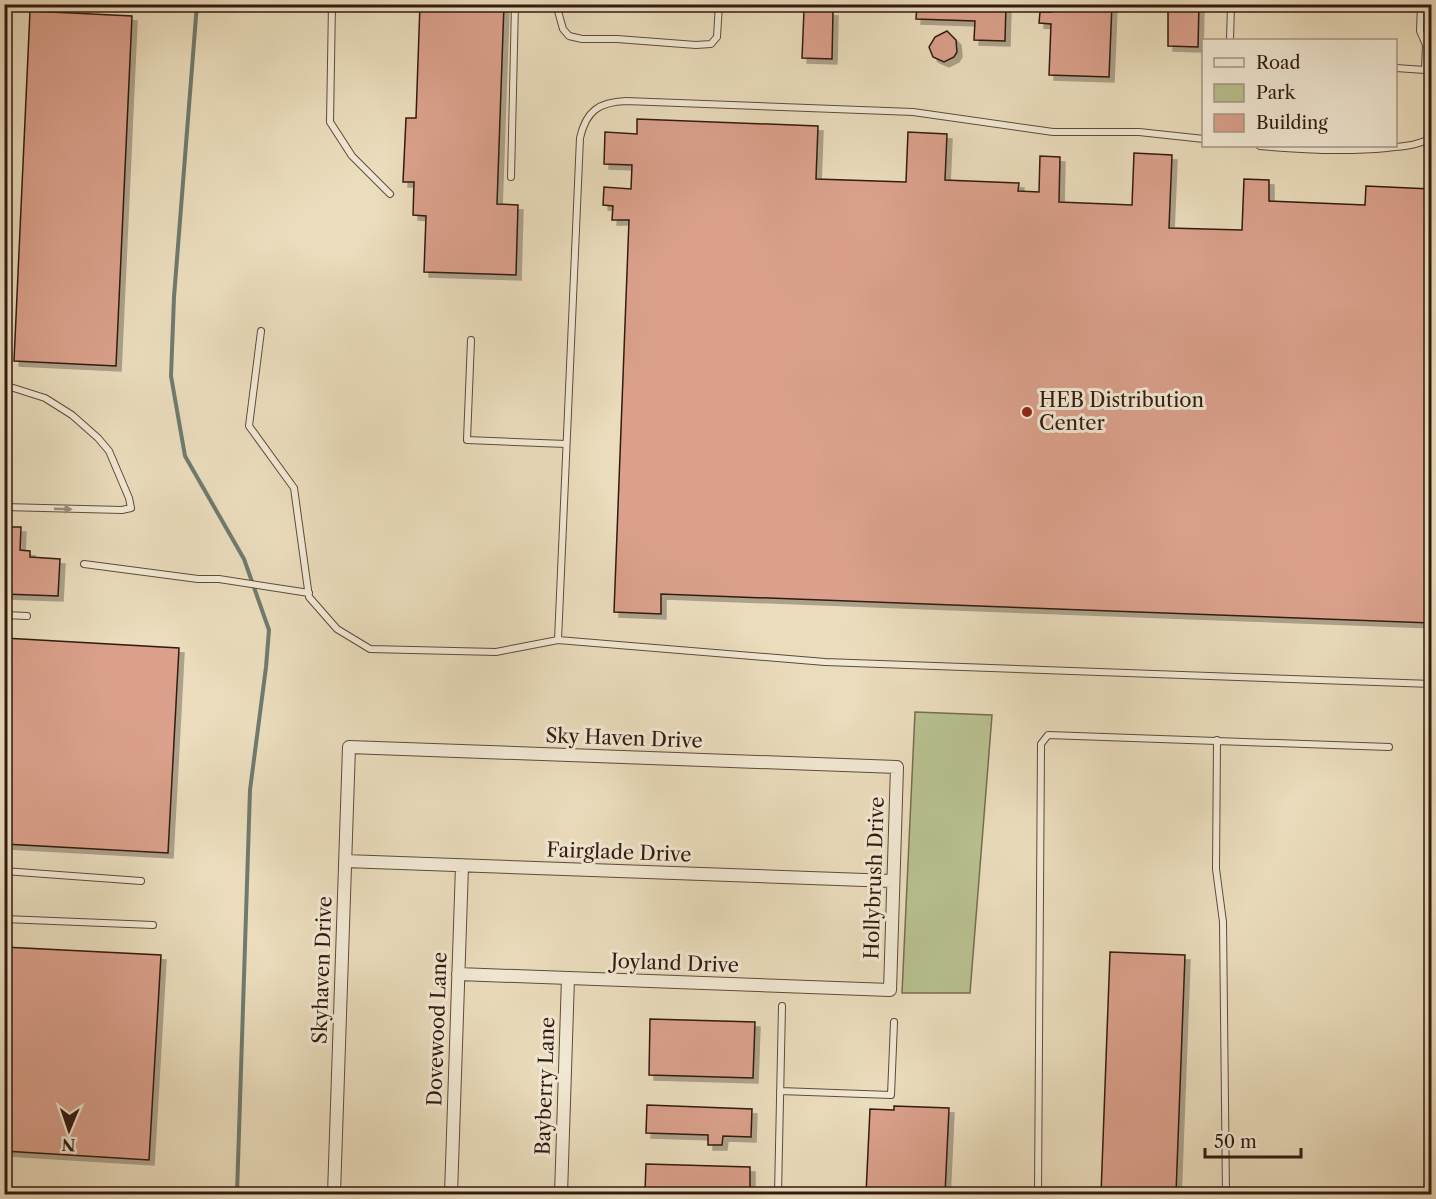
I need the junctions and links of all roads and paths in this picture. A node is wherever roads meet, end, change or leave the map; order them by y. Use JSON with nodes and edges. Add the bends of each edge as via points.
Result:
{"nodes":[{"id":1,"x":332,"y":4,"type":"edge"},
{"id":2,"x":515,"y":4,"type":"edge"},
{"id":3,"x":556,"y":4,"type":"edge"},
{"id":4,"x":719,"y":4,"type":"edge"},
{"id":5,"x":1232,"y":4,"type":"edge"},
{"id":6,"x":1421,"y":4,"type":"edge"},
{"id":7,"x":1230,"y":39,"type":"edge"},
{"id":8,"x":1397,"y":68,"type":"edge"},
{"id":9,"x":1431,"y":137,"type":"edge"},
{"id":10,"x":1202,"y":139,"type":"edge"},
{"id":11,"x":1397,"y":146,"type":"edge"},
{"id":12,"x":1272,"y":147,"type":"edge"},
{"id":13,"x":1392,"y":147,"type":"edge"},
{"id":14,"x":511,"y":177,"type":"dead end"},
{"id":15,"x":390,"y":194,"type":"dead end"},
{"id":16,"x":261,"y":331,"type":"dead end"},
{"id":17,"x":471,"y":340,"type":"dead end"},
{"id":18,"x":4,"y":386,"type":"edge"},
{"id":19,"x":566,"y":444,"type":"junction"},
{"id":20,"x":4,"y":507,"type":"edge"},
{"id":21,"x":84,"y":564,"type":"dead end"},
{"id":22,"x":309,"y":593,"type":"junction"},
{"id":23,"x":4,"y":615,"type":"edge"},
{"id":24,"x":27,"y":616,"type":"dead end"},
{"id":25,"x":558,"y":640,"type":"junction"},
{"id":26,"x":1431,"y":684,"type":"edge"},
{"id":27,"x":1217,"y":740,"type":"junction"},
{"id":28,"x":349,"y":747,"type":"joint"},
{"id":29,"x":1389,"y":747,"type":"dead end"},
{"id":30,"x":897,"y":767,"type":"joint"},
{"id":31,"x":345,"y":861,"type":"junction"},
{"id":32,"x":462,"y":866,"type":"junction"},
{"id":33,"x":4,"y":871,"type":"edge"},
{"id":34,"x":141,"y":881,"type":"dead end"},
{"id":35,"x":892,"y":881,"type":"junction"},
{"id":36,"x":4,"y":919,"type":"edge"},
{"id":37,"x":153,"y":926,"type":"dead end"},
{"id":38,"x":458,"y":974,"type":"junction"},
{"id":39,"x":568,"y":978,"type":"junction"},
{"id":40,"x":890,"y":990,"type":"joint"},
{"id":41,"x":782,"y":1006,"type":"dead end"},
{"id":42,"x":894,"y":1022,"type":"dead end"},
{"id":43,"x":780,"y":1090,"type":"junction"},
{"id":44,"x":334,"y":1194,"type":"edge"},
{"id":45,"x":451,"y":1194,"type":"edge"},
{"id":46,"x":561,"y":1194,"type":"edge"},
{"id":47,"x":778,"y":1194,"type":"edge"},
{"id":48,"x":1038,"y":1194,"type":"edge"},
{"id":49,"x":1226,"y":1194,"type":"edge"}],
"edges":[{"from":1,"to":15,"type":"lane","via":[[330,122],[352,156]]},
{"from":2,"to":14,"type":"lane"},
{"from":3,"to":4,"type":"lane","via":[[562,28],[575,38],[696,45],[711,44],[717,37]]},
{"from":5,"to":7,"type":"lane"},
{"from":6,"to":8,"type":"lane","via":[[1425,70]]},
{"from":9,"to":11,"type":"lane","via":[[1421,144]]},
{"from":10,"to":19,"type":"lane","via":[[1139,132],[1053,132],[913,112],[626,101],[599,107],[588,116],[580,138]]},
{"from":12,"to":13,"type":"lane","via":[[1353,151]]},
{"from":16,"to":22,"type":"lane","via":[[249,426],[294,488]]},
{"from":17,"to":19,"type":"lane","via":[[467,440]]},
{"from":20,"to":18,"type":"lane","one_way":true,"via":[[131,508],[108,451],[98,438],[45,398]]},
{"from":19,"to":25,"type":"lane"},
{"from":21,"to":22,"type":"lane"},
{"from":22,"to":25,"type":"lane","via":[[337,629],[370,649],[496,652]]},
{"from":23,"to":24,"type":"lane"},
{"from":25,"to":26,"type":"lane","via":[[825,662]]},
{"from":27,"to":29,"type":"lane"},
{"from":27,"to":48,"type":"lane","via":[[1048,735],[1041,744]]},
{"from":27,"to":49,"type":"lane","via":[[1216,869],[1223,922]]},
{"from":28,"to":30,"type":"street","name":"Sky Haven Drive"},
{"from":28,"to":31,"type":"street","name":"Skyhaven Drive"},
{"from":30,"to":35,"type":"street","name":"Hollybrush Drive"},
{"from":31,"to":32,"type":"street","name":"Fairglade Drive"},
{"from":31,"to":44,"type":"street","name":"Skyhaven Drive"},
{"from":32,"to":35,"type":"street","name":"Fairglade Drive"},
{"from":32,"to":38,"type":"street","name":"Dovewood Lane"},
{"from":33,"to":34,"type":"lane"},
{"from":35,"to":40,"type":"street","name":"Hollybrush Drive"},
{"from":36,"to":37,"type":"lane"},
{"from":38,"to":39,"type":"street","name":"Joyland Drive"},
{"from":38,"to":45,"type":"street","name":"Dovewood Lane"},
{"from":39,"to":40,"type":"street","name":"Joyland Drive"},
{"from":39,"to":46,"type":"street","name":"Bayberry Lane"},
{"from":41,"to":43,"type":"lane"},
{"from":42,"to":43,"type":"lane","via":[[891,1095]]},
{"from":43,"to":47,"type":"lane"}]}
